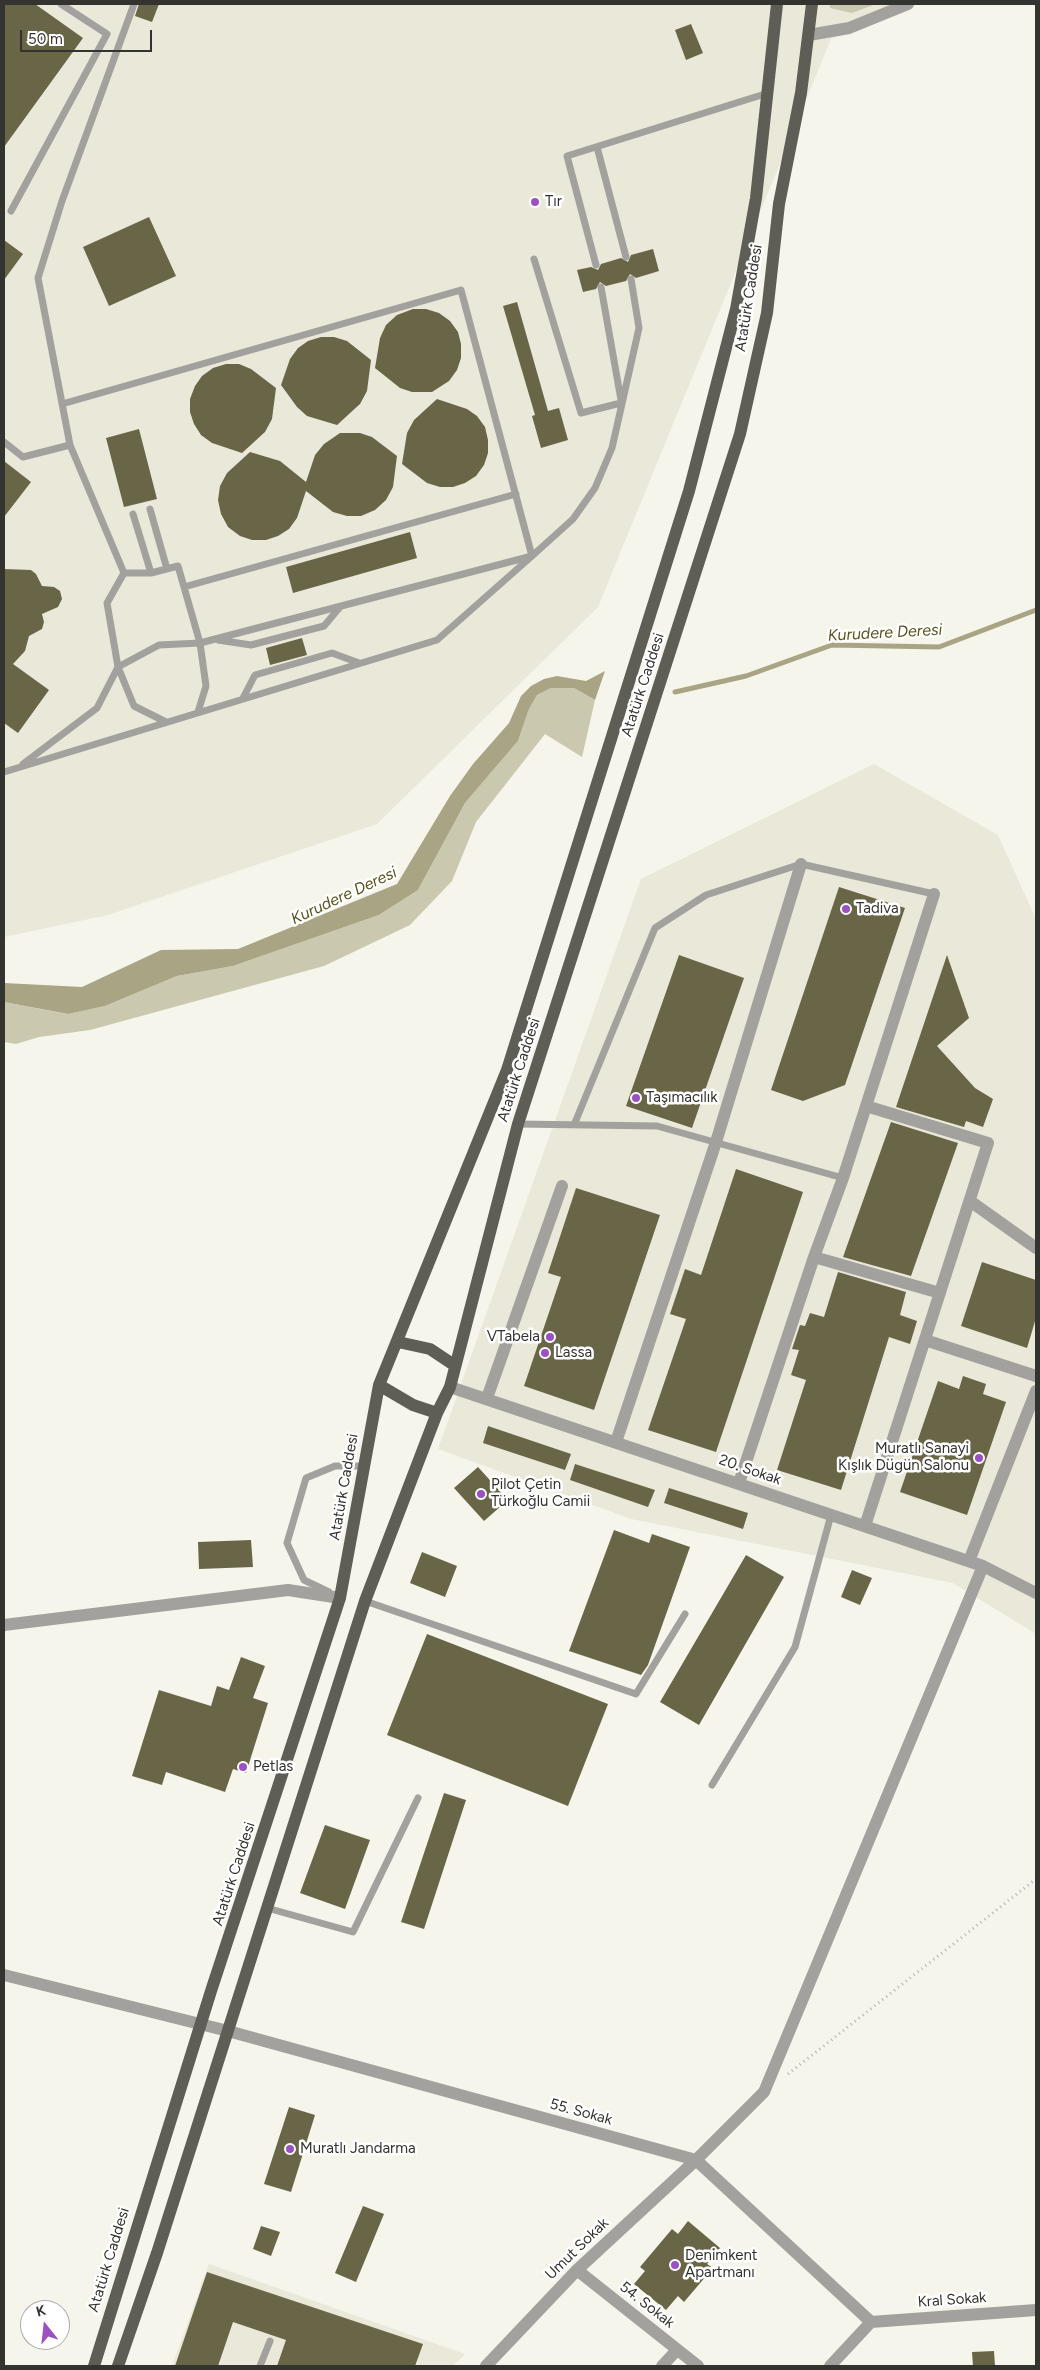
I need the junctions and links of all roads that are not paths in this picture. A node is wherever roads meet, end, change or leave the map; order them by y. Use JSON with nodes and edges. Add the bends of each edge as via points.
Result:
{"nodes":[{"id":1,"x":62,"y":4,"type":"edge"},
{"id":2,"x":134,"y":4,"type":"edge"},
{"id":3,"x":777,"y":4,"type":"edge"},
{"id":4,"x":812,"y":4,"type":"edge"},
{"id":5,"x":908,"y":4,"type":"edge"},
{"id":6,"x":809,"y":35,"type":"junction"},
{"id":7,"x":768,"y":92,"type":"junction"},
{"id":8,"x":596,"y":147,"type":"junction"},
{"id":9,"x":11,"y":211,"type":"dead end"},
{"id":10,"x":626,"y":257,"type":"dead end"},
{"id":11,"x":534,"y":259,"type":"dead end"},
{"id":12,"x":596,"y":265,"type":"dead end"},
{"id":13,"x":630,"y":279,"type":"dead end"},
{"id":14,"x":601,"y":287,"type":"dead end"},
{"id":15,"x":621,"y":402,"type":"junction"},
{"id":16,"x":62,"y":404,"type":"junction"},
{"id":17,"x":4,"y":442,"type":"edge"},
{"id":18,"x":70,"y":445,"type":"junction"},
{"id":19,"x":516,"y":494,"type":"junction"},
{"id":20,"x":150,"y":509,"type":"dead end"},
{"id":21,"x":133,"y":514,"type":"dead end"},
{"id":22,"x":532,"y":556,"type":"junction"},
{"id":23,"x":167,"y":569,"type":"junction"},
{"id":24,"x":124,"y":573,"type":"junction"},
{"id":25,"x":151,"y":573,"type":"junction"},
{"id":26,"x":184,"y":587,"type":"junction"},
{"id":27,"x":340,"y":607,"type":"junction"},
{"id":28,"x":215,"y":640,"type":"junction"},
{"id":29,"x":200,"y":644,"type":"junction"},
{"id":30,"x":359,"y":663,"type":"junction"},
{"id":31,"x":118,"y":667,"type":"junction"},
{"id":32,"x":243,"y":698,"type":"junction"},
{"id":33,"x":198,"y":712,"type":"junction"},
{"id":34,"x":166,"y":722,"type":"junction"},
{"id":35,"x":19,"y":767,"type":"junction"},
{"id":36,"x":4,"y":772,"type":"edge"},
{"id":37,"x":801,"y":864,"type":"junction"},
{"id":38,"x":934,"y":894,"type":"joint"},
{"id":39,"x":866,"y":1106,"type":"junction"},
{"id":40,"x":518,"y":1124,"type":"junction"},
{"id":41,"x":574,"y":1125,"type":"junction"},
{"id":42,"x":716,"y":1142,"type":"junction"},
{"id":43,"x":843,"y":1178,"type":"junction"},
{"id":44,"x":562,"y":1186,"type":"dead end"},
{"id":45,"x":970,"y":1201,"type":"junction"},
{"id":46,"x":1036,"y":1248,"type":"edge"},
{"id":47,"x":814,"y":1257,"type":"junction"},
{"id":48,"x":940,"y":1293,"type":"junction"},
{"id":49,"x":924,"y":1340,"type":"junction"},
{"id":50,"x":398,"y":1342,"type":"junction"},
{"id":51,"x":454,"y":1365,"type":"junction"},
{"id":52,"x":1036,"y":1376,"type":"edge"},
{"id":53,"x":379,"y":1386,"type":"junction"},
{"id":54,"x":450,"y":1387,"type":"junction"},
{"id":55,"x":1036,"y":1391,"type":"edge"},
{"id":56,"x":487,"y":1398,"type":"junction"},
{"id":57,"x":438,"y":1413,"type":"junction"},
{"id":58,"x":616,"y":1442,"type":"junction"},
{"id":59,"x":365,"y":1466,"type":"junction"},
{"id":60,"x":739,"y":1483,"type":"junction"},
{"id":61,"x":831,"y":1515,"type":"junction"},
{"id":62,"x":865,"y":1526,"type":"junction"},
{"id":63,"x":969,"y":1562,"type":"junction"},
{"id":64,"x":983,"y":1566,"type":"junction"},
{"id":65,"x":1036,"y":1593,"type":"edge"},
{"id":66,"x":340,"y":1598,"type":"junction"},
{"id":67,"x":365,"y":1601,"type":"junction"},
{"id":68,"x":685,"y":1614,"type":"dead end"},
{"id":69,"x":4,"y":1625,"type":"edge"},
{"id":70,"x":712,"y":1785,"type":"dead end"},
{"id":71,"x":418,"y":1798,"type":"dead end"},
{"id":72,"x":267,"y":1908,"type":"junction"},
{"id":73,"x":4,"y":1975,"type":"edge"},
{"id":74,"x":201,"y":2024,"type":"junction"},
{"id":75,"x":228,"y":2032,"type":"junction"},
{"id":76,"x":696,"y":2160,"type":"junction"},
{"id":77,"x":576,"y":2270,"type":"junction"},
{"id":78,"x":1036,"y":2310,"type":"edge"},
{"id":79,"x":871,"y":2322,"type":"junction"},
{"id":80,"x":270,"y":2341,"type":"dead end"},
{"id":81,"x":677,"y":2350,"type":"junction"},
{"id":82,"x":94,"y":2366,"type":"edge"},
{"id":83,"x":118,"y":2366,"type":"edge"},
{"id":84,"x":260,"y":2366,"type":"edge"},
{"id":85,"x":486,"y":2366,"type":"edge"},
{"id":86,"x":662,"y":2366,"type":"edge"},
{"id":87,"x":698,"y":2366,"type":"edge"},
{"id":88,"x":830,"y":2366,"type":"edge"}],
"edges":[{"from":1,"to":9,"type":"lane","via":[[107,34]]},
{"from":2,"to":16,"type":"lane","via":[[62,201],[38,278]]},
{"from":3,"to":7,"type":"main road","name":"Atatürk Caddesi"},
{"from":4,"to":6,"type":"main road","name":"Atatürk Caddesi"},
{"from":5,"to":6,"type":"street","via":[[849,28]]},
{"from":6,"to":40,"type":"main road","name":"Atatürk Caddesi","via":[[779,204],[767,313],[740,434]]},
{"from":7,"to":8,"type":"lane"},
{"from":7,"to":50,"type":"main road","name":"Atatürk Caddesi","via":[[756,198],[736,309],[689,491],[508,1070]]},
{"from":8,"to":10,"type":"lane"},
{"from":8,"to":12,"type":"lane","via":[[567,156]]},
{"from":11,"to":15,"type":"lane","via":[[581,413]]},
{"from":13,"to":15,"type":"lane","via":[[639,328]]},
{"from":14,"to":15,"type":"lane"},
{"from":15,"to":22,"type":"lane","via":[[612,448],[595,488],[573,520]]},
{"from":16,"to":18,"type":"lane"},
{"from":16,"to":19,"type":"lane","via":[[461,290]]},
{"from":17,"to":18,"type":"lane","via":[[23,457]]},
{"from":18,"to":24,"type":"lane"},
{"from":19,"to":22,"type":"lane"},
{"from":19,"to":26,"type":"lane"},
{"from":20,"to":23,"type":"lane"},
{"from":21,"to":25,"type":"lane"},
{"from":22,"to":27,"type":"lane"},
{"from":22,"to":30,"type":"lane","via":[[437,640]]},
{"from":23,"to":25,"type":"lane"},
{"from":23,"to":26,"type":"lane","via":[[178,566]]},
{"from":24,"to":25,"type":"lane"},
{"from":24,"to":31,"type":"lane","via":[[107,602]]},
{"from":26,"to":29,"type":"lane"},
{"from":27,"to":28,"type":"lane"},
{"from":27,"to":28,"type":"lane","via":[[324,626],[251,646]]},
{"from":28,"to":29,"type":"lane"},
{"from":29,"to":31,"type":"lane","via":[[159,645]]},
{"from":29,"to":33,"type":"lane","via":[[206,686]]},
{"from":30,"to":32,"type":"lane"},
{"from":30,"to":32,"type":"lane","via":[[332,653],[255,675]]},
{"from":31,"to":34,"type":"lane","via":[[134,706]]},
{"from":31,"to":35,"type":"lane","via":[[97,708]]},
{"from":32,"to":33,"type":"lane"},
{"from":33,"to":34,"type":"lane"},
{"from":34,"to":35,"type":"lane"},
{"from":35,"to":36,"type":"lane"},
{"from":37,"to":38,"type":"lane"},
{"from":37,"to":41,"type":"lane","via":[[706,895],[654,928]]},
{"from":37,"to":42,"type":"street"},
{"from":38,"to":39,"type":"street"},
{"from":39,"to":43,"type":"street"},
{"from":39,"to":45,"type":"street","via":[[988,1142]]},
{"from":40,"to":41,"type":"lane"},
{"from":40,"to":51,"type":"main road","name":"Atatürk Caddesi"},
{"from":41,"to":42,"type":"lane","via":[[657,1126]]},
{"from":42,"to":43,"type":"lane"},
{"from":42,"to":58,"type":"street"},
{"from":43,"to":47,"type":"street"},
{"from":44,"to":56,"type":"street"},
{"from":45,"to":46,"type":"street"},
{"from":45,"to":48,"type":"street"},
{"from":47,"to":48,"type":"street"},
{"from":47,"to":60,"type":"street"},
{"from":48,"to":49,"type":"street"},
{"from":49,"to":52,"type":"street"},
{"from":49,"to":62,"type":"street"},
{"from":50,"to":51,"type":"main road","via":[[430,1349]]},
{"from":50,"to":53,"type":"main road","name":"Atatürk Caddesi"},
{"from":51,"to":54,"type":"main road","name":"Atatürk Caddesi"},
{"from":53,"to":57,"type":"main road","via":[[413,1405]]},
{"from":53,"to":59,"type":"main road","name":"Atatürk Caddesi"},
{"from":54,"to":56,"type":"street","name":"20. Sokak"},
{"from":54,"to":57,"type":"main road","name":"Atatürk Caddesi"},
{"from":55,"to":63,"type":"street"},
{"from":56,"to":58,"type":"street","name":"20. Sokak"},
{"from":57,"to":67,"type":"main road"},
{"from":58,"to":60,"type":"street","name":"20. Sokak"},
{"from":59,"to":66,"type":"main road","name":"Atatürk Caddesi"},
{"from":59,"to":66,"type":"lane","via":[[335,1466],[306,1478],[287,1543],[304,1580]]},
{"from":60,"to":61,"type":"street","name":"20. Sokak"},
{"from":61,"to":62,"type":"street","name":"20. Sokak"},
{"from":61,"to":70,"type":"lane","via":[[795,1647]]},
{"from":62,"to":63,"type":"street","name":"20. Sokak"},
{"from":63,"to":64,"type":"street","name":"20. Sokak"},
{"from":64,"to":65,"type":"street","name":"20. Sokak"},
{"from":64,"to":76,"type":"street","name":"Umut Sokak","via":[[764,2092]]},
{"from":66,"to":69,"type":"street","via":[[288,1590]]},
{"from":66,"to":74,"type":"main road","name":"Atatürk Caddesi"},
{"from":67,"to":68,"type":"lane","via":[[636,1694]]},
{"from":67,"to":72,"type":"main road"},
{"from":71,"to":72,"type":"lane","via":[[353,1932]]},
{"from":72,"to":75,"type":"main road"},
{"from":73,"to":74,"type":"street","name":"55. Sokak"},
{"from":74,"to":75,"type":"street","name":"55. Sokak"},
{"from":74,"to":82,"type":"main road","name":"Atatürk Caddesi"},
{"from":75,"to":76,"type":"street","name":"55. Sokak"},
{"from":75,"to":83,"type":"main road"},
{"from":76,"to":77,"type":"street","name":"Umut Sokak"},
{"from":76,"to":79,"type":"street","name":"55. Sokak"},
{"from":77,"to":81,"type":"street","name":"54. Sokak"},
{"from":77,"to":85,"type":"street","name":"Umut Sokak"},
{"from":78,"to":79,"type":"street","name":"Kral Sokak"},
{"from":79,"to":88,"type":"street"},
{"from":80,"to":84,"type":"lane"},
{"from":81,"to":86,"type":"street"},
{"from":81,"to":87,"type":"street","name":"54. Sokak"}]}
